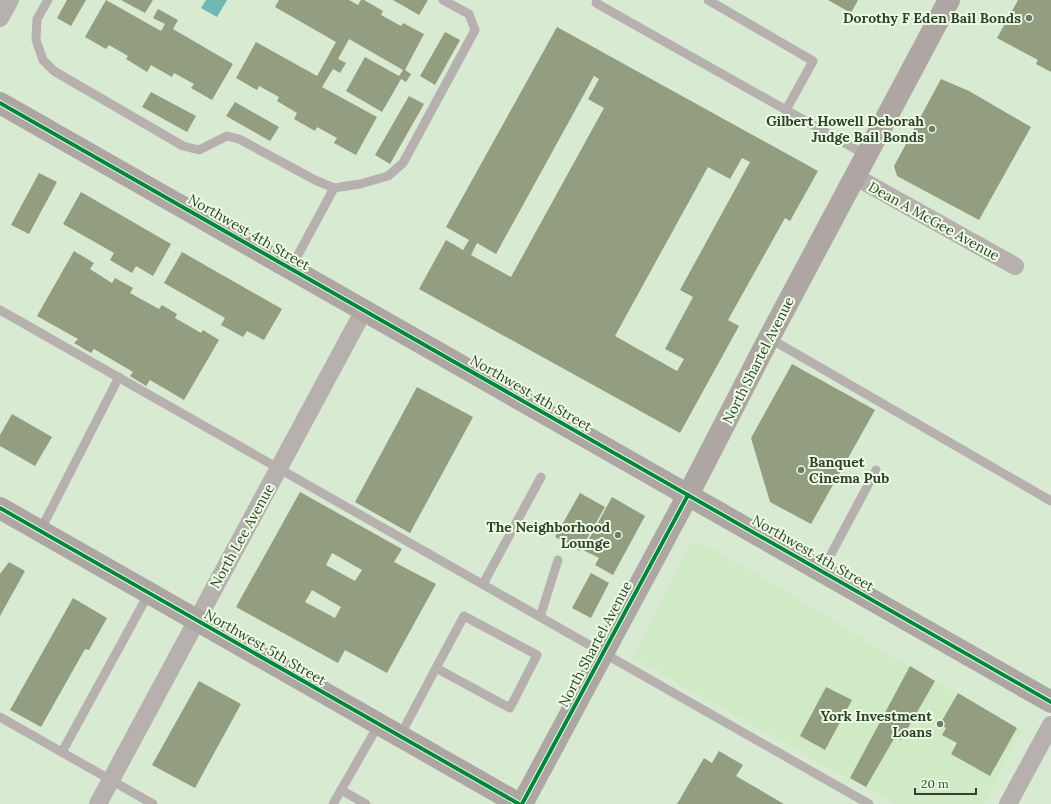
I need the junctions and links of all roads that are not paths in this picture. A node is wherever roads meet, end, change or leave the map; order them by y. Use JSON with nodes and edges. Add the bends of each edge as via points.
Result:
{"nodes":[{"id":1,"x":10,"y":0,"type":"edge"},
{"id":2,"x":48,"y":0,"type":"edge"},
{"id":3,"x":443,"y":0,"type":"edge"},
{"id":4,"x":597,"y":0,"type":"edge"},
{"id":5,"x":708,"y":0,"type":"edge"},
{"id":6,"x":949,"y":0,"type":"edge"},
{"id":7,"x":0,"y":18,"type":"edge"},
{"id":8,"x":0,"y":103,"type":"edge"},
{"id":9,"x":786,"y":110,"type":"junction"},
{"id":10,"x":866,"y":155,"type":"junction"},
{"id":11,"x":854,"y":176,"type":"junction"},
{"id":12,"x":334,"y":188,"type":"junction"},
{"id":13,"x":1015,"y":266,"type":"dead end"},
{"id":14,"x":291,"y":268,"type":"junction"},
{"id":15,"x":0,"y":310,"type":"edge"},
{"id":16,"x":364,"y":310,"type":"junction"},
{"id":17,"x":769,"y":338,"type":"junction"},
{"id":18,"x":119,"y":377,"type":"junction"},
{"id":19,"x":279,"y":468,"type":"junction"},
{"id":20,"x":876,"y":470,"type":"dead end"},
{"id":21,"x":541,"y":477,"type":"dead end"},
{"id":22,"x":688,"y":495,"type":"junction"},
{"id":23,"x":1051,"y":501,"type":"edge"},
{"id":24,"x":0,"y":508,"type":"edge"},
{"id":25,"x":40,"y":531,"type":"junction"},
{"id":26,"x":558,"y":560,"type":"dead end"},
{"id":27,"x":822,"y":571,"type":"junction"},
{"id":28,"x":483,"y":584,"type":"junction"},
{"id":29,"x":149,"y":593,"type":"junction"},
{"id":30,"x":540,"y":617,"type":"junction"},
{"id":31,"x":196,"y":620,"type":"junction"},
{"id":32,"x":603,"y":653,"type":"junction"},
{"id":33,"x":436,"y":668,"type":"junction"},
{"id":34,"x":1051,"y":702,"type":"edge"},
{"id":35,"x":0,"y":717,"type":"edge"},
{"id":36,"x":379,"y":724,"type":"junction"},
{"id":37,"x":1051,"y":724,"type":"edge"},
{"id":38,"x":400,"y":736,"type":"junction"},
{"id":39,"x":62,"y":752,"type":"junction"},
{"id":40,"x":111,"y":780,"type":"junction"},
{"id":41,"x":341,"y":790,"type":"junction"},
{"id":42,"x":98,"y":804,"type":"edge"},
{"id":43,"x":153,"y":804,"type":"edge"},
{"id":44,"x":333,"y":804,"type":"edge"},
{"id":45,"x":366,"y":804,"type":"edge"},
{"id":46,"x":521,"y":804,"type":"edge"},
{"id":47,"x":869,"y":804,"type":"edge"},
{"id":48,"x":1008,"y":804,"type":"edge"}],
"edges":[{"from":1,"to":7,"type":"street"},
{"from":2,"to":12,"type":"lane","via":[[37,19],[36,40],[43,60],[54,71],[183,146],[199,150],[227,136],[238,139]]},
{"from":3,"to":12,"type":"lane","via":[[468,14],[475,30],[403,163],[388,176]]},
{"from":4,"to":9,"type":"lane","via":[[596,3]]},
{"from":5,"to":9,"type":"lane","via":[[813,61]]},
{"from":6,"to":10,"type":"main road","name":"North Shartel Avenue"},
{"from":8,"to":14,"type":"main road","name":"Northwest 4th Street"},
{"from":9,"to":10,"type":"lane"},
{"from":10,"to":11,"type":"main road","name":"North Shartel Avenue"},
{"from":11,"to":13,"type":"street","name":"Dean A McGee Avenue"},
{"from":11,"to":17,"type":"main road","name":"North Shartel Avenue"},
{"from":12,"to":14,"type":"lane"},
{"from":14,"to":16,"type":"main road","name":"Northwest 4th Street"},
{"from":15,"to":18,"type":"lane"},
{"from":16,"to":19,"type":"street","name":"North Lee Avenue"},
{"from":16,"to":22,"type":"main road","name":"Northwest 4th Street"},
{"from":17,"to":22,"type":"main road","name":"North Shartel Avenue"},
{"from":17,"to":23,"type":"lane"},
{"from":18,"to":19,"type":"lane"},
{"from":18,"to":25,"type":"lane"},
{"from":19,"to":28,"type":"lane"},
{"from":19,"to":31,"type":"street","name":"North Lee Avenue"},
{"from":20,"to":27,"type":"lane"},
{"from":21,"to":28,"type":"lane"},
{"from":22,"to":27,"type":"main road","name":"Northwest 4th Street"},
{"from":22,"to":32,"type":"main road","name":"North Shartel Avenue"},
{"from":24,"to":25,"type":"main road","name":"Northwest 5th Street"},
{"from":25,"to":29,"type":"main road","name":"Northwest 5th Street"},
{"from":26,"to":30,"type":"lane"},
{"from":27,"to":34,"type":"main road","name":"Northwest 4th Street"},
{"from":28,"to":30,"type":"lane"},
{"from":29,"to":31,"type":"main road","name":"Northwest 5th Street"},
{"from":29,"to":39,"type":"lane"},
{"from":30,"to":32,"type":"lane"},
{"from":31,"to":36,"type":"main road","name":"Northwest 5th Street"},
{"from":31,"to":40,"type":"street","name":"North Lee Avenue"},
{"from":32,"to":46,"type":"main road","name":"North Shartel Avenue"},
{"from":32,"to":47,"type":"lane"},
{"from":33,"to":33,"type":"lane","via":[[510,708],[537,655],[464,616]]},
{"from":33,"to":38,"type":"lane"},
{"from":35,"to":39,"type":"lane"},
{"from":36,"to":38,"type":"main road","name":"Northwest 5th Street"},
{"from":36,"to":41,"type":"lane"},
{"from":37,"to":48,"type":"street"},
{"from":38,"to":46,"type":"main road","name":"Northwest 5th Street"},
{"from":39,"to":40,"type":"lane"},
{"from":40,"to":42,"type":"street","name":"North Lee Avenue"},
{"from":40,"to":43,"type":"lane"},
{"from":41,"to":44,"type":"lane"},
{"from":41,"to":45,"type":"lane"}]}
